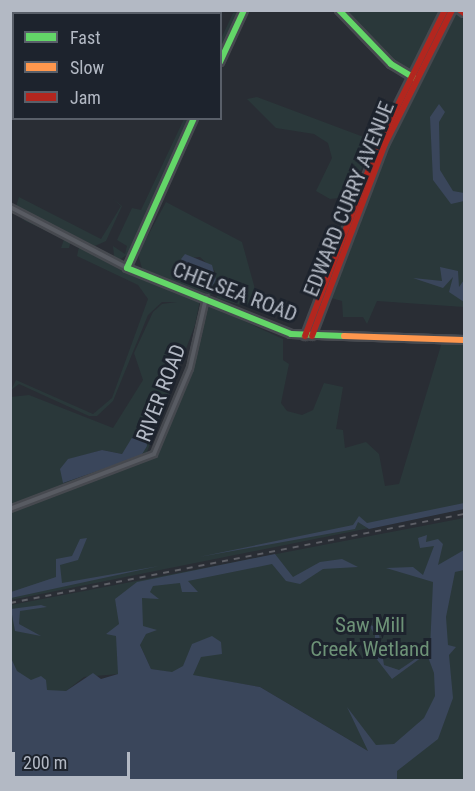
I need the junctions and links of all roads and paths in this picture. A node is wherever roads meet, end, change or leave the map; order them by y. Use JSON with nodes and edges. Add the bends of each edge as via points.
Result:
{"nodes":[{"id":1,"x":244,"y":10,"type":"edge"},
{"id":2,"x":339,"y":10,"type":"edge"},
{"id":3,"x":452,"y":10,"type":"edge"},
{"id":4,"x":460,"y":10,"type":"edge"},
{"id":5,"x":465,"y":13,"type":"edge"},
{"id":6,"x":445,"y":16,"type":"edge"},
{"id":7,"x":222,"y":58,"type":"edge"},
{"id":8,"x":415,"y":78,"type":"junction"},
{"id":9,"x":193,"y":120,"type":"edge"},
{"id":10,"x":10,"y":207,"type":"edge"},
{"id":11,"x":127,"y":268,"type":"junction"},
{"id":12,"x":206,"y":298,"type":"junction"},
{"id":13,"x":308,"y":336,"type":"junction"},
{"id":14,"x":465,"y":340,"type":"edge"},
{"id":15,"x":10,"y":509,"type":"edge"}],
"edges":[{"from":1,"to":7,"type":"main road"},
{"from":2,"to":8,"type":"main road","via":[[391,64]]},
{"from":3,"to":6,"type":"main road","name":"EDWARD CURRY AVENUE"},
{"from":4,"to":5,"type":"main road"},
{"from":6,"to":8,"type":"main road","name":"EDWARD CURRY AVENUE"},
{"from":8,"to":13,"type":"main road","name":"EDWARD CURRY AVENUE"},
{"from":9,"to":11,"type":"main road"},
{"from":10,"to":11,"type":"street","name":"CHELSEA ROAD"},
{"from":11,"to":12,"type":"main road","name":"CHELSEA ROAD"},
{"from":12,"to":13,"type":"main road","name":"CHELSEA ROAD"},
{"from":12,"to":15,"type":"street","name":"RIVER ROAD","via":[[190,368],[154,454]]},
{"from":13,"to":14,"type":"main road","name":"CHELSEA ROAD"}]}
